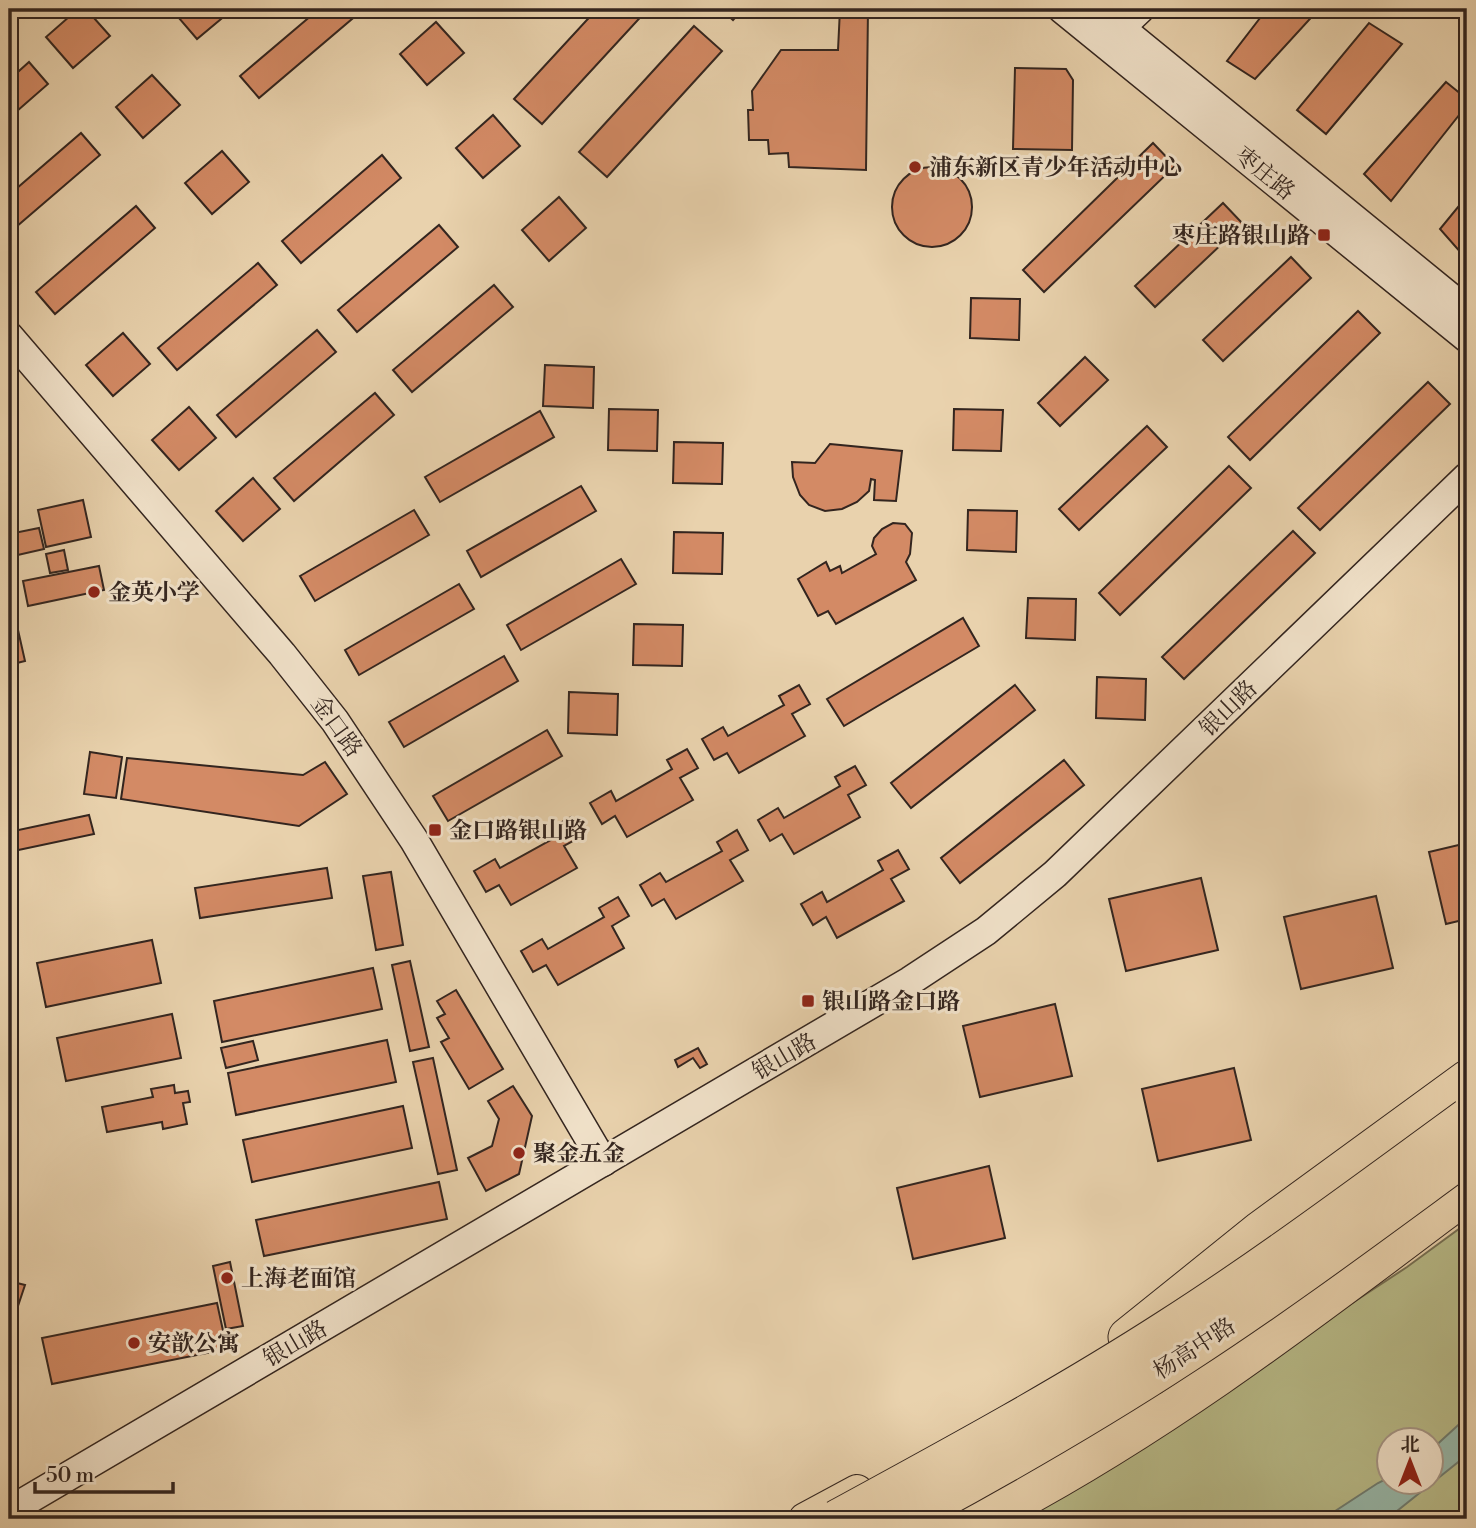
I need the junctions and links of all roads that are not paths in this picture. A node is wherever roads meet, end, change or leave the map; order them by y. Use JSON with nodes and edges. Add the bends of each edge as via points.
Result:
{"nodes":[{"id":1,"x":1062,"y":9,"type":"edge"},
{"id":2,"x":1097,"y":9,"type":"edge"},
{"id":3,"x":1130,"y":18,"type":"edge"},
{"id":4,"x":1467,"y":311,"type":"edge"},
{"id":5,"x":9,"y":336,"type":"edge"},
{"id":6,"x":1467,"y":338,"type":"edge"},
{"id":7,"x":1467,"y":477,"type":"edge"},
{"id":8,"x":1467,"y":1079,"type":"edge"},
{"id":9,"x":1467,"y":1097,"type":"edge"},
{"id":10,"x":1467,"y":1116,"type":"edge"},
{"id":11,"x":1467,"y":1155,"type":"edge"},
{"id":12,"x":603,"y":1162,"type":"junction"},
{"id":13,"x":1467,"y":1175,"type":"edge"},
{"id":14,"x":1467,"y":1194,"type":"edge"},
{"id":15,"x":1127,"y":1337,"type":"junction"},
{"id":16,"x":1067,"y":1375,"type":"junction"},
{"id":17,"x":9,"y":1511,"type":"edge"},
{"id":18,"x":805,"y":1519,"type":"edge"},
{"id":19,"x":836,"y":1519,"type":"edge"},
{"id":20,"x":900,"y":1519,"type":"edge"},
{"id":21,"x":906,"y":1519,"type":"edge"},
{"id":22,"x":962,"y":1519,"type":"edge"},
{"id":23,"x":985,"y":1519,"type":"edge"}],
"edges":[{"from":1,"to":6,"type":"street","name":"枣庄路"},
{"from":2,"to":3,"type":"street","name":"枣庄路"},
{"from":3,"to":4,"type":"street","name":"枣庄路"},
{"from":5,"to":12,"type":"street","name":"金口路","via":[[335,721],[414,840]]},
{"from":7,"to":12,"type":"street","name":"银山路","via":[[1055,874],[986,931],[910,981]]},
{"from":8,"to":15,"type":"highway","via":[[1260,1230]]},
{"from":9,"to":15,"type":"main road","name":"杨高中路","via":[[1211,1287]]},
{"from":10,"to":19,"type":"highway","name":"杨高中路","bridge":true,"via":[[1169,1328]]},
{"from":11,"to":21,"type":"highway","name":"杨高中路","bridge":true,"via":[[1185,1356]]},
{"from":12,"to":17,"type":"street","name":"银山路"},
{"from":13,"to":22,"type":"main road","name":"杨高中路","via":[[1273,1321]]},
{"from":14,"to":23,"type":"highway","via":[[1287,1329],[1123,1441]]},
{"from":15,"to":16,"type":"main road","name":"杨高中路"},
{"from":16,"to":18,"type":"main road"},
{"from":16,"to":20,"type":"main road","name":"杨高中路","via":[[979,1460]]}]}
